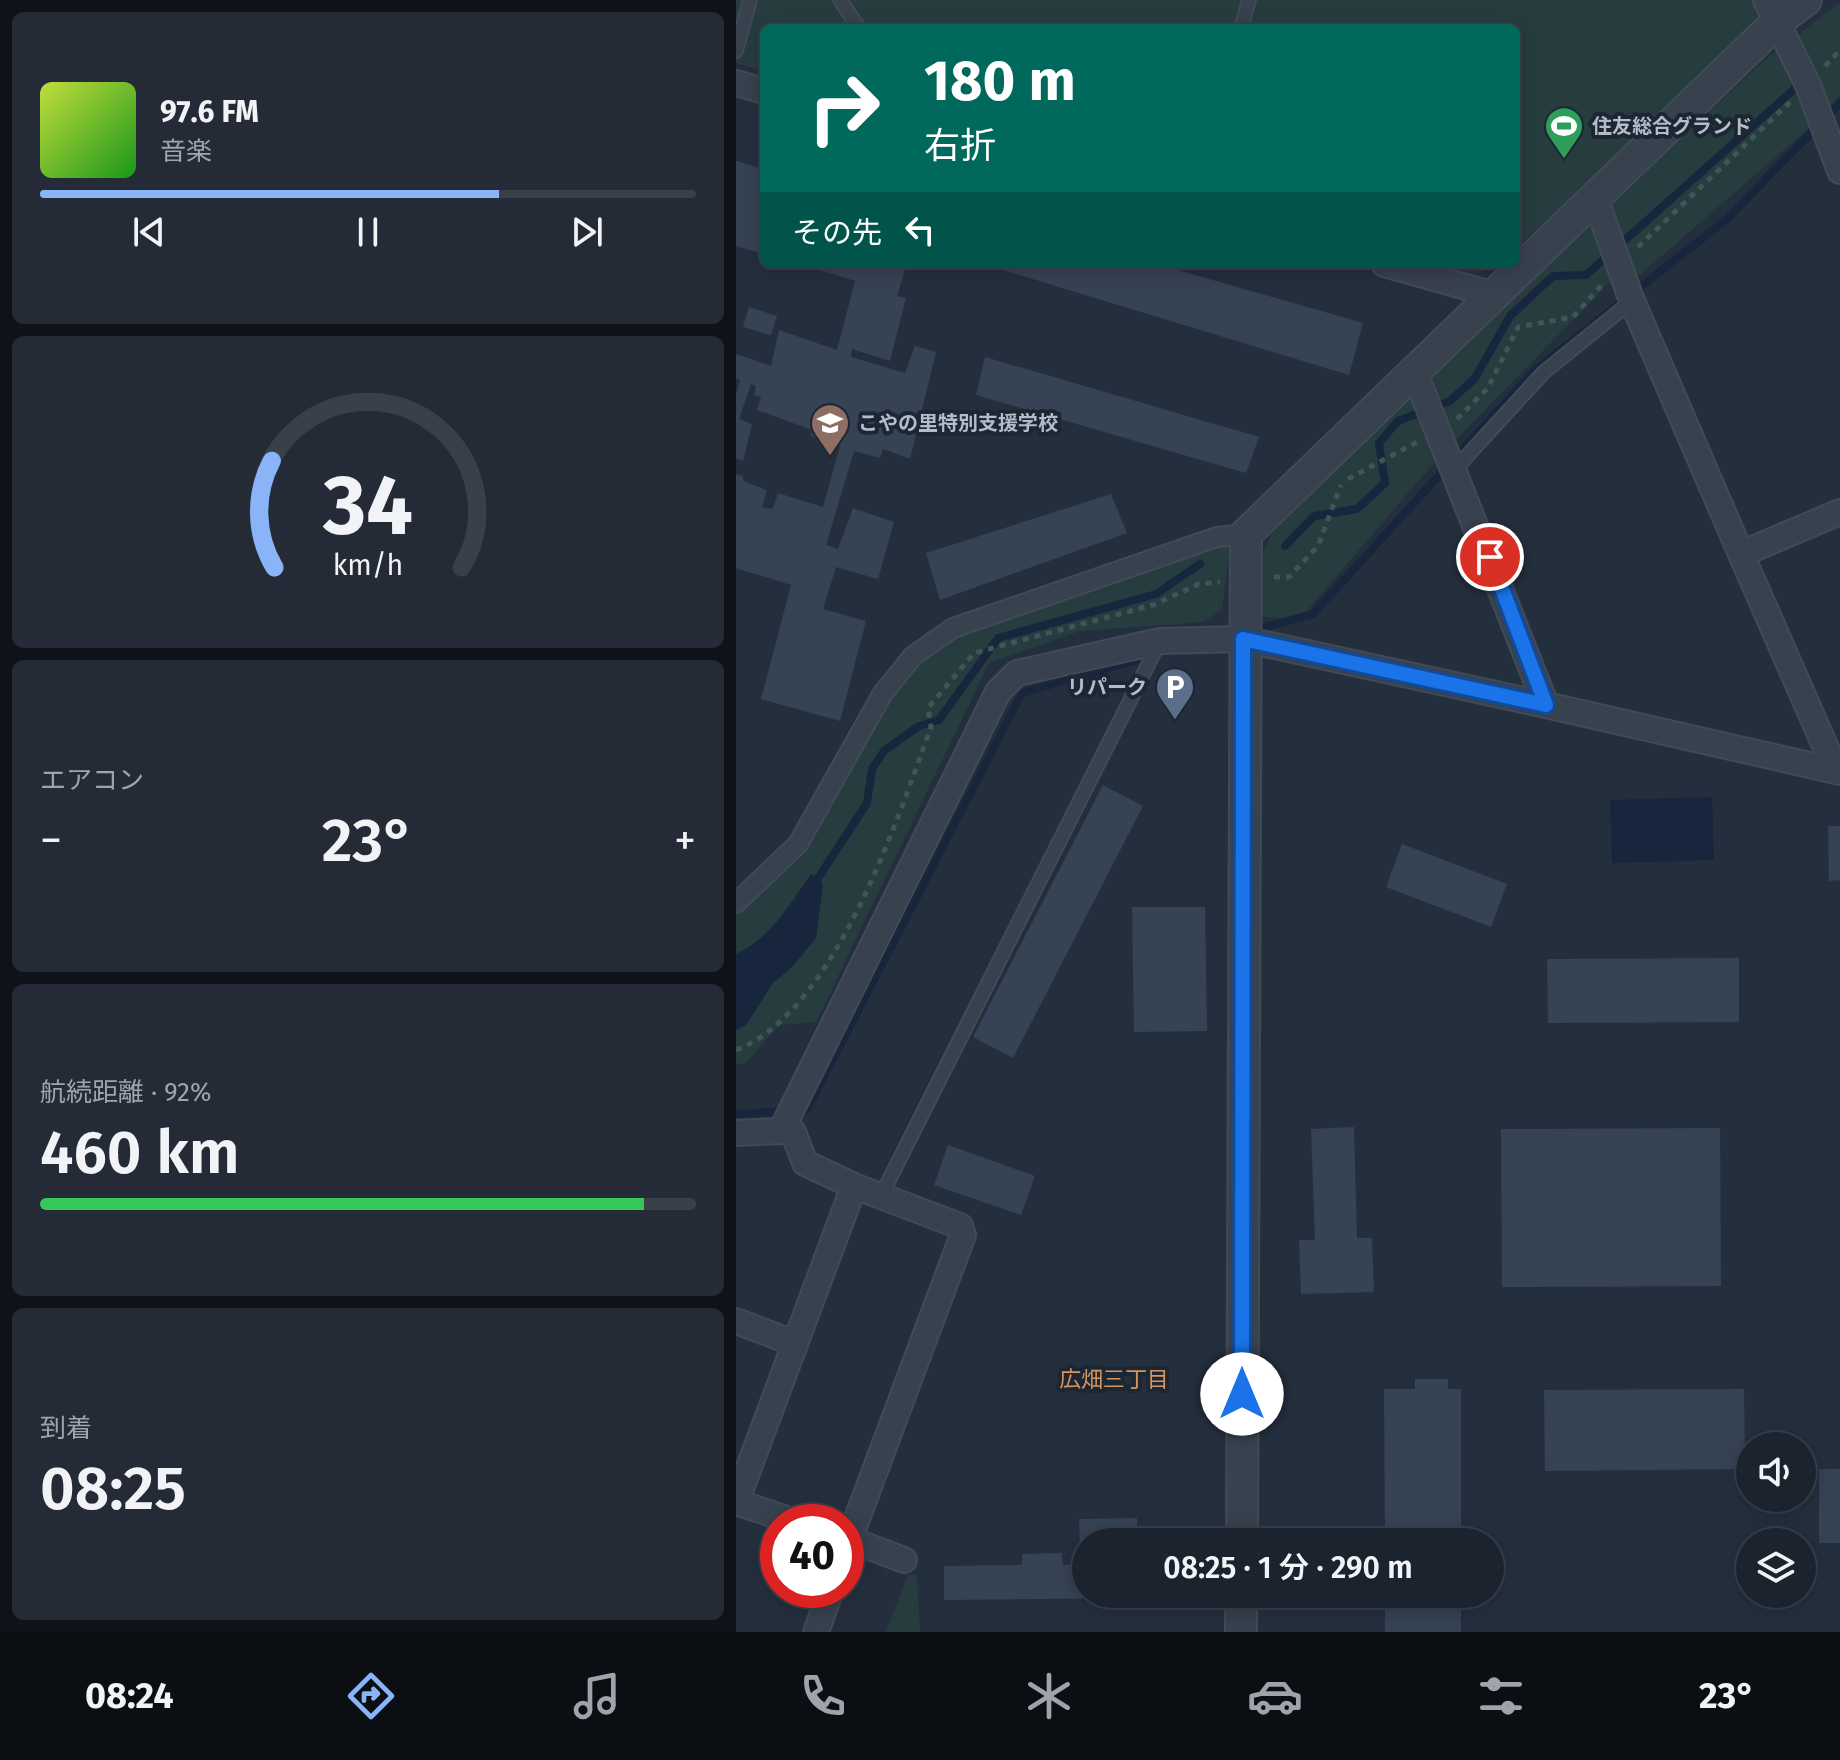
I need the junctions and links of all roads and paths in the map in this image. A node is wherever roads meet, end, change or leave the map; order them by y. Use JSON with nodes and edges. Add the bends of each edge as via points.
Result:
{"nodes":[{"id":1,"x":750,"y":0,"type":"edge"},
{"id":2,"x":840,"y":0,"type":"edge"},
{"id":3,"x":1249,"y":0,"type":"edge"},
{"id":4,"x":1806,"y":0,"type":"edge"},
{"id":5,"x":1772,"y":11,"type":"edge"},
{"id":6,"x":856,"y":24,"type":"edge"},
{"id":7,"x":1242,"y":24,"type":"edge"},
{"id":8,"x":736,"y":51,"type":"edge"},
{"id":9,"x":736,"y":83,"type":"edge"},
{"id":10,"x":760,"y":90,"type":"edge"},
{"id":11,"x":1840,"y":171,"type":"edge"},
{"id":12,"x":1595,"y":198,"type":"junction"},
{"id":13,"x":1520,"y":267,"type":"edge"},
{"id":14,"x":1398,"y":268,"type":"edge"},
{"id":15,"x":1519,"y":268,"type":"edge"},
{"id":16,"x":1491,"y":294,"type":"junction"},
{"id":17,"x":1632,"y":301,"type":"junction"},
{"id":18,"x":1414,"y":371,"type":"junction"},
{"id":19,"x":1456,"y":468,"type":"junction"},
{"id":20,"x":1840,"y":512,"type":"edge"},
{"id":21,"x":1246,"y":534,"type":"junction"},
{"id":22,"x":1741,"y":554,"type":"junction"},
{"id":23,"x":1243,"y":639,"type":"junction"},
{"id":24,"x":1160,"y":641,"type":"junction"},
{"id":25,"x":1546,"y":705,"type":"junction"},
{"id":26,"x":1838,"y":771,"type":"edge"},
{"id":27,"x":736,"y":903,"type":"edge"},
{"id":28,"x":781,"y":1131,"type":"junction"},
{"id":29,"x":736,"y":1133,"type":"edge"},
{"id":30,"x":854,"y":1186,"type":"junction"},
{"id":31,"x":881,"y":1196,"type":"junction"},
{"id":32,"x":736,"y":1321,"type":"edge"},
{"id":33,"x":794,"y":1343,"type":"junction"},
{"id":34,"x":861,"y":1504,"type":"edge"},
{"id":35,"x":760,"y":1510,"type":"edge"},
{"id":36,"x":1242,"y":1528,"type":"edge"},
{"id":37,"x":864,"y":1547,"type":"edge"},
{"id":38,"x":904,"y":1560,"type":"dead end"},
{"id":39,"x":825,"y":1608,"type":"edge"},
{"id":40,"x":1241,"y":1608,"type":"edge"},
{"id":41,"x":816,"y":1632,"type":"edge"},
{"id":42,"x":1241,"y":1632,"type":"edge"}],
"edges":[{"from":1,"to":8,"type":"lane"},
{"from":2,"to":6,"type":"lane"},
{"from":3,"to":7,"type":"lane"},
{"from":4,"to":5,"type":"street"},
{"from":5,"to":11,"type":"street","via":[[1808,85]]},
{"from":5,"to":12,"type":"street"},
{"from":9,"to":10,"type":"street"},
{"from":12,"to":13,"type":"street"},
{"from":12,"to":17,"type":"street"},
{"from":14,"to":16,"type":"street"},
{"from":15,"to":16,"type":"street"},
{"from":16,"to":18,"type":"street"},
{"from":17,"to":19,"type":"lane","via":[[1544,372]]},
{"from":17,"to":22,"type":"street"},
{"from":18,"to":19,"type":"street"},
{"from":18,"to":21,"type":"street"},
{"from":19,"to":25,"type":"street"},
{"from":20,"to":22,"type":"street"},
{"from":21,"to":23,"type":"street"},
{"from":21,"to":27,"type":"street","via":[[1217,537],[953,628],[913,656],[883,693],[798,844]]},
{"from":22,"to":26,"type":"street"},
{"from":23,"to":24,"type":"street"},
{"from":23,"to":25,"type":"street"},
{"from":23,"to":36,"type":"street"},
{"from":24,"to":28,"type":"street","via":[[1017,673],[998,692]]},
{"from":24,"to":31,"type":"lane"},
{"from":25,"to":26,"type":"street"},
{"from":28,"to":29,"type":"street"},
{"from":28,"to":30,"type":"street","via":[[793,1132],[805,1163]]},
{"from":30,"to":31,"type":"street"},
{"from":30,"to":33,"type":"street"},
{"from":31,"to":34,"type":"street","via":[[960,1226],[963,1235]]},
{"from":32,"to":33,"type":"street"},
{"from":33,"to":35,"type":"street","via":[[736,1502]]},
{"from":37,"to":38,"type":"street"},
{"from":39,"to":41,"type":"street"},
{"from":40,"to":42,"type":"street"}]}
